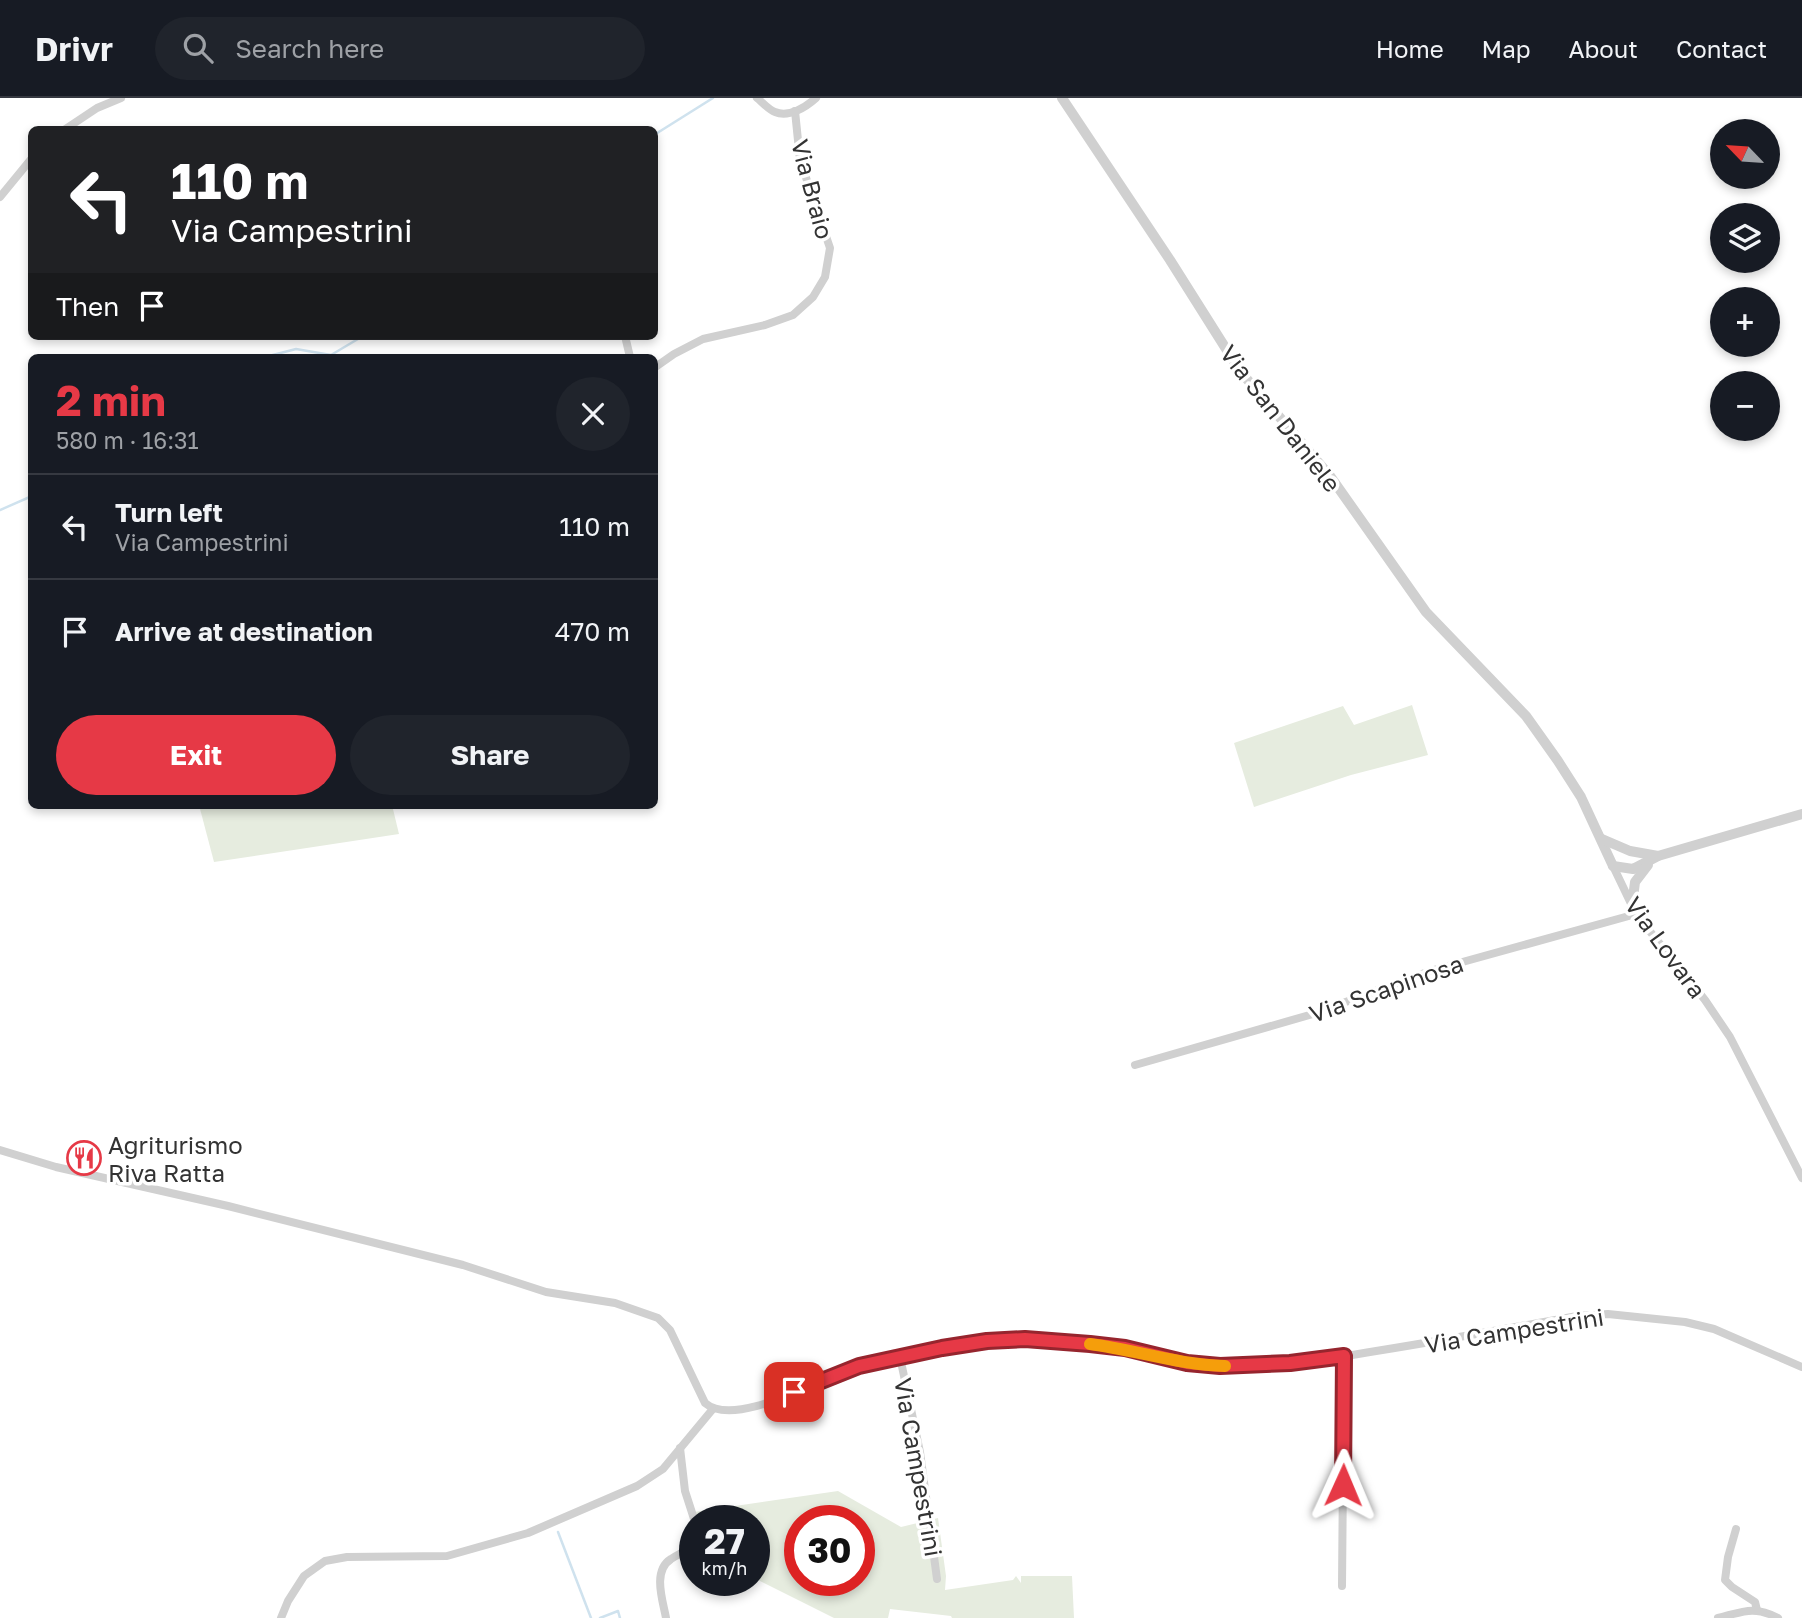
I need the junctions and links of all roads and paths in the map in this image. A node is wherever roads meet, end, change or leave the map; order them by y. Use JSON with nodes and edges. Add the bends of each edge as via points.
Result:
{"nodes":[{"id":1,"x":121,"y":98,"type":"edge"},
{"id":2,"x":757,"y":98,"type":"edge"},
{"id":3,"x":816,"y":98,"type":"edge"},
{"id":4,"x":1062,"y":98,"type":"edge"},
{"id":5,"x":795,"y":111,"type":"junction"},
{"id":6,"x":70,"y":126,"type":"edge"},
{"id":7,"x":28,"y":163,"type":"edge"},
{"id":8,"x":0,"y":197,"type":"edge"},
{"id":9,"x":658,"y":365,"type":"edge"},
{"id":10,"x":1469,"y":657,"type":"joint"},
{"id":11,"x":1802,"y":814,"type":"edge"},
{"id":12,"x":1602,"y":839,"type":"junction"},
{"id":13,"x":1630,"y":851,"type":"junction"},
{"id":14,"x":1658,"y":856,"type":"junction"},
{"id":15,"x":1613,"y":866,"type":"junction"},
{"id":16,"x":1634,"y":910,"type":"junction"},
{"id":17,"x":1135,"y":1065,"type":"dead end"},
{"id":18,"x":0,"y":1150,"type":"edge"},
{"id":19,"x":1802,"y":1178,"type":"edge"},
{"id":20,"x":1344,"y":1356,"type":"junction"},
{"id":21,"x":900,"y":1357,"type":"junction"},
{"id":22,"x":1802,"y":1367,"type":"edge"},
{"id":23,"x":712,"y":1410,"type":"junction"},
{"id":24,"x":680,"y":1448,"type":"junction"},
{"id":25,"x":690,"y":1505,"type":"edge"},
{"id":26,"x":1736,"y":1529,"type":"dead end"},
{"id":27,"x":679,"y":1555,"type":"edge"},
{"id":28,"x":937,"y":1578,"type":"dead end"},
{"id":29,"x":1342,"y":1586,"type":"dead end"},
{"id":30,"x":1757,"y":1609,"type":"junction"},
{"id":31,"x":281,"y":1618,"type":"edge"},
{"id":32,"x":666,"y":1618,"type":"edge"},
{"id":33,"x":1718,"y":1618,"type":"edge"},
{"id":34,"x":1778,"y":1618,"type":"edge"}],
"edges":[{"from":1,"to":6,"type":"street","via":[[97,107]]},
{"from":2,"to":5,"type":"street","via":[[775,112]]},
{"from":3,"to":5,"type":"street"},
{"from":4,"to":10,"type":"street","name":"Via San Daniele","via":[[1240,371],[1330,476],[1426,612]]},
{"from":5,"to":9,"type":"street","name":"Via Braio","via":[[800,160],[830,248],[825,276],[813,297],[793,315],[703,339]]},
{"from":7,"to":8,"type":"street"},
{"from":10,"to":12,"type":"street","name":"Via Lovara","via":[[1526,716],[1581,797]]},
{"from":11,"to":14,"type":"street"},
{"from":12,"to":13,"type":"street"},
{"from":12,"to":15,"type":"street","name":"Via Lovara"},
{"from":13,"to":14,"type":"street"},
{"from":13,"to":15,"type":"street"},
{"from":14,"to":15,"type":"street","via":[[1633,869]]},
{"from":14,"to":16,"type":"street","via":[[1635,882]]},
{"from":15,"to":16,"type":"street","name":"Via Lovara"},
{"from":16,"to":17,"type":"street","name":"Via Scapinosa","via":[[1430,971],[1313,1014]]},
{"from":16,"to":19,"type":"street","name":"Via Lovara","via":[[1730,1037]]},
{"from":18,"to":23,"type":"street","via":[[463,1265],[554,1294],[631,1307],[658,1318],[670,1330],[698,1391]]},
{"from":20,"to":21,"type":"street","name":"Via Campestrini","via":[[1204,1365],[1125,1348],[1025,1339]]},
{"from":20,"to":22,"type":"street","name":"Via Campestrini","via":[[1608,1314],[1685,1321]]},
{"from":20,"to":29,"type":"street"},
{"from":21,"to":23,"type":"street","name":"Via Campestrini","via":[[859,1366],[750,1408]]},
{"from":21,"to":28,"type":"street","name":"Via Campestrini","via":[[920,1452]]},
{"from":23,"to":24,"type":"street"},
{"from":24,"to":25,"type":"street"},
{"from":24,"to":31,"type":"street","via":[[653,1477],[528,1533],[447,1556],[325,1561],[304,1576]]},
{"from":26,"to":30,"type":"street","via":[[1725,1580],[1755,1602]]},
{"from":27,"to":32,"type":"street","via":[[662,1571]]},
{"from":30,"to":33,"type":"street"},
{"from":30,"to":34,"type":"street"}]}
